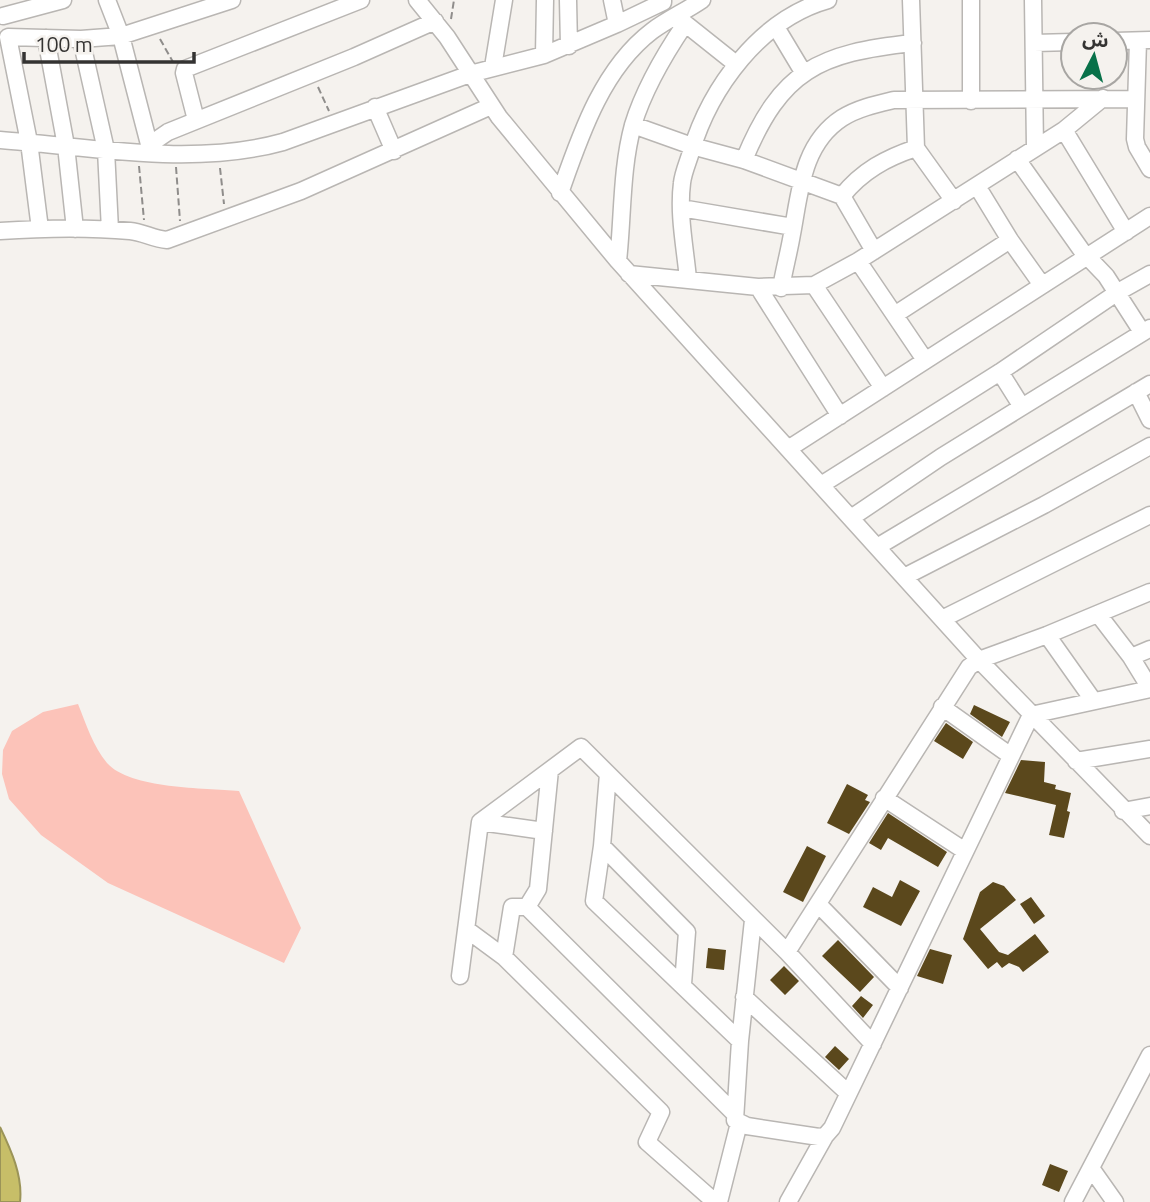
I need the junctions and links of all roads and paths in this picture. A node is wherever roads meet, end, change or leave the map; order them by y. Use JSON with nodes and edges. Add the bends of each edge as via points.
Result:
{"nodes":[{"id":1,"x":64,"y":0,"type":"edge"},
{"id":2,"x":107,"y":0,"type":"edge"},
{"id":3,"x":232,"y":0,"type":"edge"},
{"id":4,"x":361,"y":0,"type":"edge"},
{"id":5,"x":504,"y":0,"type":"edge"},
{"id":6,"x":545,"y":0,"type":"edge"},
{"id":7,"x":568,"y":0,"type":"edge"},
{"id":8,"x":612,"y":0,"type":"edge"},
{"id":9,"x":663,"y":0,"type":"edge"},
{"id":10,"x":702,"y":0,"type":"edge"},
{"id":11,"x":911,"y":0,"type":"edge"},
{"id":12,"x":971,"y":0,"type":"edge"},
{"id":13,"x":1033,"y":0,"type":"edge"},
{"id":14,"x":420,"y":1,"type":"edge"},
{"id":15,"x":820,"y":1,"type":"edge"},
{"id":16,"x":2,"y":8,"type":"edge"},
{"id":17,"x":680,"y":19,"type":"junction"},
{"id":18,"x":435,"y":21,"type":"junction"},
{"id":19,"x":617,"y":24,"type":"junction"},
{"id":20,"x":154,"y":25,"type":"junction"},
{"id":21,"x":776,"y":27,"type":"junction"},
{"id":22,"x":121,"y":36,"type":"junction"},
{"id":23,"x":8,"y":37,"type":"junction"},
{"id":24,"x":46,"y":38,"type":"junction"},
{"id":25,"x":81,"y":39,"type":"junction"},
{"id":26,"x":1144,"y":41,"type":"edge"},
{"id":27,"x":1059,"y":42,"type":"edge"},
{"id":28,"x":913,"y":43,"type":"junction"},
{"id":29,"x":1034,"y":43,"type":"junction"},
{"id":30,"x":569,"y":46,"type":"junction"},
{"id":31,"x":544,"y":55,"type":"junction"},
{"id":32,"x":736,"y":64,"type":"junction"},
{"id":33,"x":493,"y":67,"type":"junction"},
{"id":34,"x":184,"y":71,"type":"junction"},
{"id":35,"x":803,"y":72,"type":"junction"},
{"id":36,"x":312,"y":74,"type":"junction"},
{"id":37,"x":470,"y":74,"type":"junction"},
{"id":38,"x":1103,"y":98,"type":"junction"},
{"id":39,"x":1136,"y":99,"type":"junction"},
{"id":40,"x":913,"y":100,"type":"junction"},
{"id":41,"x":1034,"y":100,"type":"junction"},
{"id":42,"x":971,"y":102,"type":"junction"},
{"id":43,"x":491,"y":106,"type":"junction"},
{"id":44,"x":375,"y":107,"type":"junction"},
{"id":45,"x":196,"y":120,"type":"junction"},
{"id":46,"x":334,"y":123,"type":"junction"},
{"id":47,"x":633,"y":125,"type":"junction"},
{"id":48,"x":1063,"y":130,"type":"junction"},
{"id":49,"x":0,"y":139,"type":"edge"},
{"id":50,"x":29,"y":142,"type":"junction"},
{"id":51,"x":66,"y":146,"type":"junction"},
{"id":52,"x":692,"y":146,"type":"junction"},
{"id":53,"x":916,"y":148,"type":"junction"},
{"id":54,"x":1035,"y":148,"type":"junction"},
{"id":55,"x":146,"y":149,"type":"junction"},
{"id":56,"x":106,"y":150,"type":"junction"},
{"id":57,"x":394,"y":151,"type":"junction"},
{"id":58,"x":174,"y":152,"type":"junction"},
{"id":59,"x":218,"y":153,"type":"junction"},
{"id":60,"x":1017,"y":159,"type":"junction"},
{"id":61,"x":744,"y":160,"type":"junction"},
{"id":62,"x":1150,"y":169,"type":"edge"},
{"id":63,"x":801,"y":182,"type":"junction"},
{"id":64,"x":977,"y":186,"type":"junction"},
{"id":65,"x":560,"y":193,"type":"junction"},
{"id":66,"x":842,"y":196,"type":"junction"},
{"id":67,"x":954,"y":201,"type":"junction"},
{"id":68,"x":681,"y":208,"type":"junction"},
{"id":69,"x":1150,"y":216,"type":"edge"},
{"id":70,"x":225,"y":219,"type":"junction"},
{"id":71,"x":793,"y":227,"type":"junction"},
{"id":72,"x":40,"y":229,"type":"junction"},
{"id":73,"x":75,"y":229,"type":"junction"},
{"id":74,"x":110,"y":230,"type":"junction"},
{"id":75,"x":0,"y":231,"type":"edge"},
{"id":76,"x":1126,"y":232,"type":"junction"},
{"id":77,"x":181,"y":235,"type":"junction"},
{"id":78,"x":146,"y":236,"type":"junction"},
{"id":79,"x":1010,"y":240,"type":"junction"},
{"id":80,"x":873,"y":251,"type":"junction"},
{"id":81,"x":1088,"y":258,"type":"junction"},
{"id":82,"x":618,"y":261,"type":"junction"},
{"id":83,"x":858,"y":261,"type":"junction"},
{"id":84,"x":629,"y":274,"type":"junction"},
{"id":85,"x":1150,"y":274,"type":"edge"},
{"id":86,"x":688,"y":279,"type":"junction"},
{"id":87,"x":814,"y":285,"type":"junction"},
{"id":88,"x":1042,"y":285,"type":"junction"},
{"id":89,"x":758,"y":288,"type":"junction"},
{"id":90,"x":781,"y":288,"type":"junction"},
{"id":91,"x":1118,"y":292,"type":"junction"},
{"id":92,"x":896,"y":314,"type":"junction"},
{"id":93,"x":1146,"y":330,"type":"edge"},
{"id":94,"x":925,"y":360,"type":"junction"},
{"id":95,"x":1000,"y":372,"type":"junction"},
{"id":96,"x":1150,"y":384,"type":"edge"},
{"id":97,"x":883,"y":388,"type":"junction"},
{"id":98,"x":1136,"y":392,"type":"junction"},
{"id":99,"x":1022,"y":407,"type":"junction"},
{"id":100,"x":840,"y":416,"type":"junction"},
{"id":101,"x":1150,"y":420,"type":"edge"},
{"id":102,"x":1150,"y":446,"type":"edge"},
{"id":103,"x":788,"y":449,"type":"junction"},
{"id":104,"x":821,"y":485,"type":"junction"},
{"id":105,"x":1150,"y":515,"type":"edge"},
{"id":106,"x":851,"y":518,"type":"junction"},
{"id":107,"x":877,"y":547,"type":"junction"},
{"id":108,"x":904,"y":577,"type":"junction"},
{"id":109,"x":1150,"y":592,"type":"edge"},
{"id":110,"x":1098,"y":614,"type":"junction"},
{"id":111,"x":942,"y":619,"type":"junction"},
{"id":112,"x":1047,"y":635,"type":"junction"},
{"id":113,"x":1150,"y":649,"type":"edge"},
{"id":114,"x":1131,"y":656,"type":"junction"},
{"id":115,"x":979,"y":660,"type":"junction"},
{"id":116,"x":1150,"y":689,"type":"edge"},
{"id":117,"x":1093,"y":700,"type":"junction"},
{"id":118,"x":942,"y":707,"type":"junction"},
{"id":119,"x":1031,"y":715,"type":"junction"},
{"id":120,"x":1150,"y":748,"type":"edge"},
{"id":121,"x":1012,"y":756,"type":"junction"},
{"id":122,"x":1076,"y":761,"type":"junction"},
{"id":123,"x":550,"y":770,"type":"junction"},
{"id":124,"x":608,"y":774,"type":"junction"},
{"id":125,"x":884,"y":798,"type":"junction"},
{"id":126,"x":1150,"y":806,"type":"edge"},
{"id":127,"x":1124,"y":811,"type":"junction"},
{"id":128,"x":480,"y":822,"type":"junction"},
{"id":129,"x":544,"y":831,"type":"junction"},
{"id":130,"x":1150,"y":836,"type":"edge"},
{"id":131,"x":603,"y":846,"type":"junction"},
{"id":132,"x":965,"y":851,"type":"junction"},
{"id":133,"x":819,"y":905,"type":"junction"},
{"id":134,"x":527,"y":907,"type":"junction"},
{"id":135,"x":752,"y":920,"type":"junction"},
{"id":136,"x":467,"y":929,"type":"junction"},
{"id":137,"x":787,"y":953,"type":"junction"},
{"id":138,"x":504,"y":957,"type":"junction"},
{"id":139,"x":460,"y":975,"type":"dead end"},
{"id":140,"x":683,"y":984,"type":"junction"},
{"id":141,"x":900,"y":988,"type":"junction"},
{"id":142,"x":744,"y":997,"type":"junction"},
{"id":143,"x":740,"y":1041,"type":"junction"},
{"id":144,"x":873,"y":1044,"type":"junction"},
{"id":145,"x":1150,"y":1055,"type":"edge"},
{"id":146,"x":1135,"y":1084,"type":"junction"},
{"id":147,"x":1150,"y":1092,"type":"edge"},
{"id":148,"x":848,"y":1093,"type":"junction"},
{"id":149,"x":736,"y":1118,"type":"junction"},
{"id":150,"x":825,"y":1136,"type":"junction"},
{"id":151,"x":1091,"y":1168,"type":"junction"},
{"id":152,"x":717,"y":1202,"type":"edge"},
{"id":153,"x":788,"y":1202,"type":"edge"},
{"id":154,"x":1073,"y":1202,"type":"edge"},
{"id":155,"x":1115,"y":1202,"type":"edge"}],
"edges":[{"from":1,"to":16,"type":"street"},
{"from":2,"to":22,"type":"street"},
{"from":3,"to":20,"type":"street"},
{"from":4,"to":34,"type":"street"},
{"from":5,"to":33,"type":"street"},
{"from":6,"to":31,"type":"street"},
{"from":7,"to":30,"type":"street"},
{"from":8,"to":19,"type":"street"},
{"from":9,"to":19,"type":"street"},
{"from":10,"to":17,"type":"street"},
{"from":11,"to":28,"type":"street"},
{"from":12,"to":42,"type":"street"},
{"from":13,"to":29,"type":"street"},
{"from":14,"to":18,"type":"street"},
{"from":15,"to":21,"type":"street"},
{"from":16,"to":23,"type":"street"},
{"from":17,"to":32,"type":"street"},
{"from":17,"to":47,"type":"street"},
{"from":17,"to":65,"type":"street","via":[[651,32],[613,75],[580,138]]},
{"from":18,"to":36,"type":"street"},
{"from":18,"to":37,"type":"street"},
{"from":19,"to":30,"type":"street"},
{"from":20,"to":22,"type":"street"},
{"from":20,"to":34,"type":"path","via":[[171,60]]},
{"from":21,"to":32,"type":"street"},
{"from":21,"to":35,"type":"street"},
{"from":22,"to":25,"type":"street"},
{"from":22,"to":55,"type":"street"},
{"from":23,"to":24,"type":"street"},
{"from":23,"to":50,"type":"street"},
{"from":24,"to":25,"type":"street"},
{"from":24,"to":51,"type":"street"},
{"from":25,"to":56,"type":"street"},
{"from":26,"to":39,"type":"street"},
{"from":27,"to":29,"type":"street"},
{"from":28,"to":35,"type":"street","via":[[834,57]]},
{"from":28,"to":40,"type":"street"},
{"from":29,"to":41,"type":"street"},
{"from":30,"to":31,"type":"street"},
{"from":31,"to":33,"type":"street"},
{"from":32,"to":52,"type":"street","via":[[704,115]]},
{"from":33,"to":37,"type":"street"},
{"from":34,"to":45,"type":"street"},
{"from":35,"to":61,"type":"street","via":[[756,130]]},
{"from":36,"to":45,"type":"street"},
{"from":36,"to":46,"type":"path"},
{"from":37,"to":43,"type":"street"},
{"from":37,"to":44,"type":"street"},
{"from":38,"to":39,"type":"street"},
{"from":38,"to":41,"type":"street"},
{"from":38,"to":48,"type":"street"},
{"from":39,"to":62,"type":"street","via":[[1135,139]]},
{"from":40,"to":42,"type":"street"},
{"from":40,"to":53,"type":"street"},
{"from":40,"to":63,"type":"street","via":[[869,105],[842,118],[821,137]]},
{"from":41,"to":42,"type":"street"},
{"from":41,"to":54,"type":"street"},
{"from":43,"to":57,"type":"street"},
{"from":43,"to":65,"type":"street"},
{"from":44,"to":46,"type":"street"},
{"from":44,"to":57,"type":"street"},
{"from":45,"to":55,"type":"street","via":[[168,132]]},
{"from":46,"to":59,"type":"street","via":[[255,149]]},
{"from":47,"to":52,"type":"street"},
{"from":47,"to":82,"type":"street"},
{"from":48,"to":54,"type":"street"},
{"from":48,"to":76,"type":"street"},
{"from":49,"to":50,"type":"street"},
{"from":50,"to":51,"type":"street"},
{"from":50,"to":72,"type":"street"},
{"from":51,"to":56,"type":"street"},
{"from":51,"to":73,"type":"street"},
{"from":52,"to":61,"type":"street"},
{"from":52,"to":68,"type":"street","via":[[682,181]]},
{"from":53,"to":66,"type":"street","via":[[887,158],[854,180]]},
{"from":53,"to":67,"type":"street"},
{"from":54,"to":60,"type":"street"},
{"from":55,"to":56,"type":"street"},
{"from":55,"to":58,"type":"street"},
{"from":55,"to":78,"type":"path"},
{"from":56,"to":74,"type":"street"},
{"from":57,"to":70,"type":"street"},
{"from":58,"to":59,"type":"street"},
{"from":58,"to":77,"type":"path"},
{"from":59,"to":70,"type":"path"},
{"from":60,"to":64,"type":"street"},
{"from":60,"to":81,"type":"street"},
{"from":61,"to":63,"type":"street"},
{"from":63,"to":66,"type":"street"},
{"from":63,"to":71,"type":"street"},
{"from":64,"to":67,"type":"street"},
{"from":64,"to":79,"type":"street"},
{"from":65,"to":82,"type":"street"},
{"from":66,"to":80,"type":"street"},
{"from":67,"to":80,"type":"street"},
{"from":68,"to":71,"type":"street"},
{"from":68,"to":86,"type":"street"},
{"from":69,"to":76,"type":"street"},
{"from":70,"to":77,"type":"street"},
{"from":71,"to":90,"type":"street"},
{"from":72,"to":73,"type":"street"},
{"from":72,"to":75,"type":"street"},
{"from":73,"to":74,"type":"street"},
{"from":74,"to":78,"type":"street"},
{"from":76,"to":81,"type":"street"},
{"from":77,"to":78,"type":"street","via":[[167,240]]},
{"from":79,"to":88,"type":"street"},
{"from":79,"to":92,"type":"street"},
{"from":80,"to":83,"type":"street"},
{"from":81,"to":88,"type":"street"},
{"from":81,"to":91,"type":"street"},
{"from":82,"to":84,"type":"street"},
{"from":83,"to":87,"type":"street"},
{"from":83,"to":92,"type":"street"},
{"from":84,"to":86,"type":"street"},
{"from":84,"to":103,"type":"street"},
{"from":85,"to":91,"type":"street"},
{"from":86,"to":89,"type":"street"},
{"from":87,"to":90,"type":"street"},
{"from":87,"to":97,"type":"street"},
{"from":88,"to":94,"type":"street"},
{"from":89,"to":90,"type":"street"},
{"from":89,"to":100,"type":"street"},
{"from":91,"to":93,"type":"street"},
{"from":91,"to":95,"type":"street"},
{"from":92,"to":94,"type":"street"},
{"from":93,"to":99,"type":"street"},
{"from":94,"to":97,"type":"street"},
{"from":95,"to":99,"type":"street"},
{"from":95,"to":104,"type":"street"},
{"from":96,"to":98,"type":"street"},
{"from":97,"to":100,"type":"street"},
{"from":98,"to":101,"type":"street"},
{"from":98,"to":107,"type":"street"},
{"from":99,"to":106,"type":"street"},
{"from":100,"to":103,"type":"street"},
{"from":102,"to":108,"type":"street"},
{"from":103,"to":104,"type":"street"},
{"from":104,"to":106,"type":"street"},
{"from":105,"to":111,"type":"street"},
{"from":106,"to":107,"type":"street"},
{"from":107,"to":108,"type":"street"},
{"from":108,"to":111,"type":"street"},
{"from":109,"to":110,"type":"street"},
{"from":110,"to":112,"type":"street"},
{"from":110,"to":114,"type":"street"},
{"from":111,"to":115,"type":"street"},
{"from":112,"to":115,"type":"street"},
{"from":112,"to":117,"type":"street"},
{"from":113,"to":114,"type":"street"},
{"from":114,"to":116,"type":"street"},
{"from":115,"to":118,"type":"street","via":[[969,667]]},
{"from":115,"to":119,"type":"street"},
{"from":116,"to":117,"type":"street"},
{"from":117,"to":119,"type":"street"},
{"from":118,"to":121,"type":"street"},
{"from":118,"to":125,"type":"street"},
{"from":119,"to":121,"type":"street"},
{"from":119,"to":122,"type":"street"},
{"from":120,"to":122,"type":"street"},
{"from":121,"to":132,"type":"street"},
{"from":122,"to":127,"type":"street"},
{"from":123,"to":124,"type":"street","via":[[581,747]]},
{"from":123,"to":128,"type":"street"},
{"from":123,"to":129,"type":"street"},
{"from":124,"to":131,"type":"street"},
{"from":124,"to":135,"type":"street"},
{"from":125,"to":132,"type":"street"},
{"from":125,"to":133,"type":"street"},
{"from":126,"to":127,"type":"street"},
{"from":127,"to":130,"type":"street"},
{"from":128,"to":129,"type":"street"},
{"from":128,"to":136,"type":"street"},
{"from":129,"to":134,"type":"street","via":[[538,889]]},
{"from":131,"to":140,"type":"street","via":[[687,932]]},
{"from":131,"to":140,"type":"street","via":[[594,901]]},
{"from":132,"to":141,"type":"street"},
{"from":133,"to":137,"type":"street"},
{"from":133,"to":141,"type":"street"},
{"from":134,"to":138,"type":"street","via":[[512,907]]},
{"from":134,"to":149,"type":"street"},
{"from":135,"to":137,"type":"street"},
{"from":135,"to":142,"type":"street"},
{"from":136,"to":138,"type":"street"},
{"from":136,"to":139,"type":"street"},
{"from":137,"to":144,"type":"street"},
{"from":138,"to":152,"type":"street","via":[[660,1112],[647,1142]]},
{"from":140,"to":143,"type":"street"},
{"from":141,"to":144,"type":"street"},
{"from":142,"to":143,"type":"street"},
{"from":142,"to":148,"type":"street"},
{"from":143,"to":149,"type":"street"},
{"from":144,"to":148,"type":"street"},
{"from":145,"to":146,"type":"street"},
{"from":146,"to":147,"type":"street"},
{"from":146,"to":151,"type":"street"},
{"from":148,"to":150,"type":"street"},
{"from":149,"to":150,"type":"street"},
{"from":149,"to":152,"type":"street"},
{"from":150,"to":153,"type":"street"},
{"from":151,"to":154,"type":"street"},
{"from":151,"to":155,"type":"street"}]}
